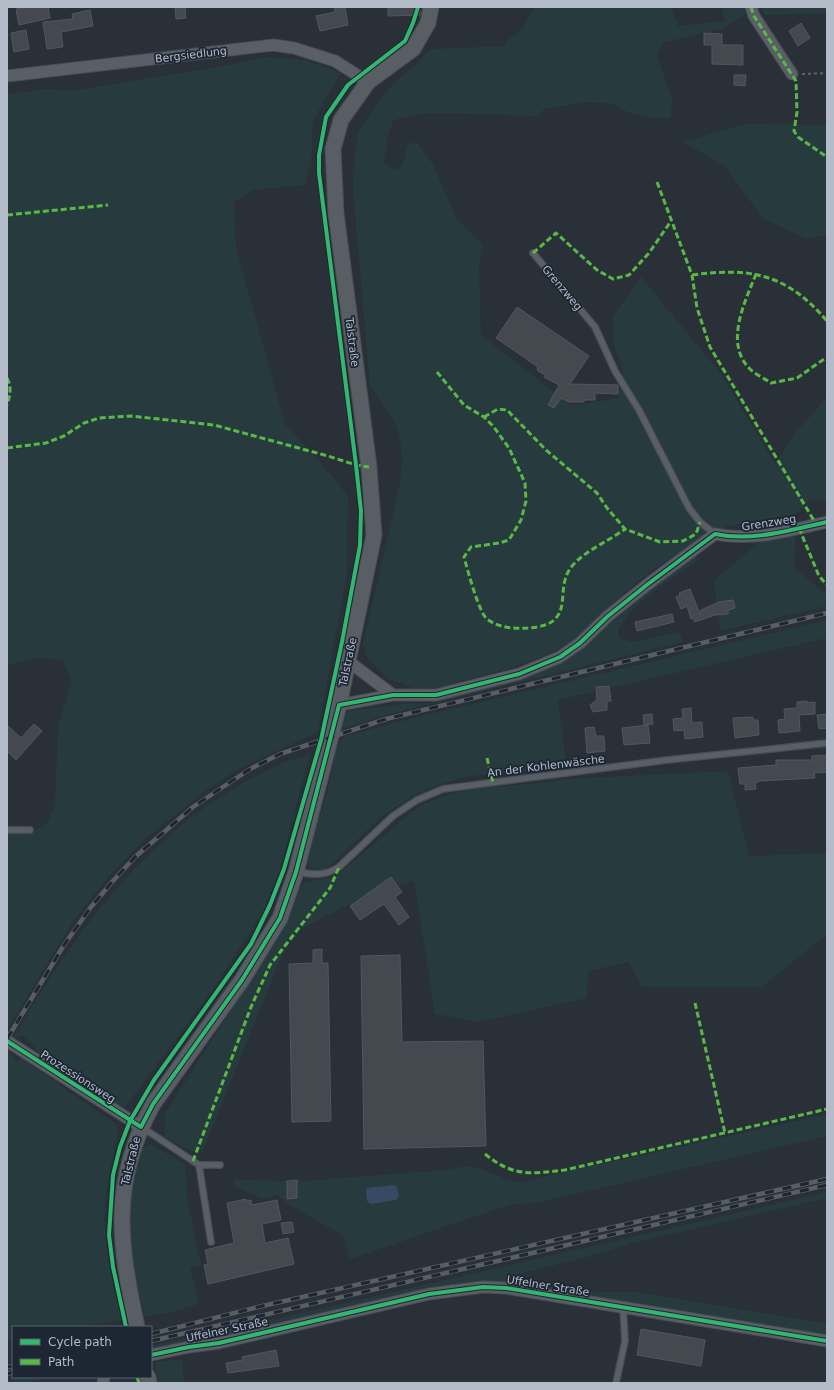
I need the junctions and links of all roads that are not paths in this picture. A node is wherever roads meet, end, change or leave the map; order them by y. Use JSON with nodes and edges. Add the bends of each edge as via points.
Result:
{"nodes":[{"id":1,"x":430,"y":7,"type":"edge"},
{"id":2,"x":750,"y":7,"type":"edge"},
{"id":3,"x":792,"y":74,"type":"road end"},
{"id":4,"x":7,"y":76,"type":"edge"},
{"id":5,"x":368,"y":82,"type":"junction"},
{"id":6,"x":533,"y":253,"type":"dead end"},
{"id":7,"x":827,"y":522,"type":"edge"},
{"id":8,"x":714,"y":534,"type":"junction"},
{"id":9,"x":348,"y":661,"type":"junction"},
{"id":10,"x":393,"y":695,"type":"junction"},
{"id":11,"x":338,"y":705,"type":"junction"},
{"id":12,"x":827,"y":743,"type":"edge"},
{"id":13,"x":7,"y":830,"type":"edge"},
{"id":14,"x":30,"y":830,"type":"dead end"},
{"id":15,"x":296,"y":872,"type":"junction"},
{"id":16,"x":7,"y":1041,"type":"edge"},
{"id":17,"x":141,"y":1127,"type":"junction"},
{"id":18,"x":200,"y":1165,"type":"junction"},
{"id":19,"x":220,"y":1165,"type":"dead end"},
{"id":20,"x":211,"y":1242,"type":"dead end"},
{"id":21,"x":623,"y":1306,"type":"junction"},
{"id":22,"x":137,"y":1326,"type":"edge"},
{"id":23,"x":827,"y":1341,"type":"edge"},
{"id":24,"x":152,"y":1355,"type":"edge"},
{"id":25,"x":616,"y":1383,"type":"edge"}],
"edges":[{"from":1,"to":5,"type":"street","name":"Talstraße","via":[[428,23],[413,49]]},
{"from":2,"to":3,"type":"street"},
{"from":4,"to":5,"type":"street","name":"Bergsiedlung","via":[[273,45],[294,48],[335,61]]},
{"from":5,"to":9,"type":"street","name":"Talstraße","via":[[341,120],[333,149],[336,213],[374,535]]},
{"from":6,"to":8,"type":"lane","name":"Grenzweg","via":[[595,327],[615,371],[639,410],[688,508]]},
{"from":7,"to":8,"type":"street","name":"Grenzweg","via":[[754,537]]},
{"from":8,"to":10,"type":"street","via":[[648,584],[560,657],[519,674],[436,695]]},
{"from":9,"to":10,"type":"street"},
{"from":9,"to":11,"type":"street","name":"Talstraße"},
{"from":10,"to":11,"type":"street"},
{"from":11,"to":15,"type":"street","name":"Talstraße"},
{"from":12,"to":15,"type":"lane","name":"An der Kohlenwäsche","via":[[666,760],[442,789],[417,800],[393,816],[339,868],[317,875]]},
{"from":13,"to":14,"type":"lane"},
{"from":15,"to":17,"type":"street","name":"Talstraße","via":[[280,918],[265,943],[242,980],[153,1104]]},
{"from":16,"to":17,"type":"street","name":"Prozessionsweg"},
{"from":17,"to":18,"type":"lane"},
{"from":17,"to":22,"type":"street","name":"Talstraße","via":[[132,1152],[121,1208],[122,1237]]},
{"from":18,"to":19,"type":"lane"},
{"from":18,"to":20,"type":"lane"},
{"from":21,"to":23,"type":"street","name":"Uffelner Straße"},
{"from":21,"to":24,"type":"street","name":"Uffelner Straße","via":[[506,1288],[483,1287],[455,1290],[219,1343]]},
{"from":21,"to":25,"type":"lane","via":[[625,1341]]}]}
